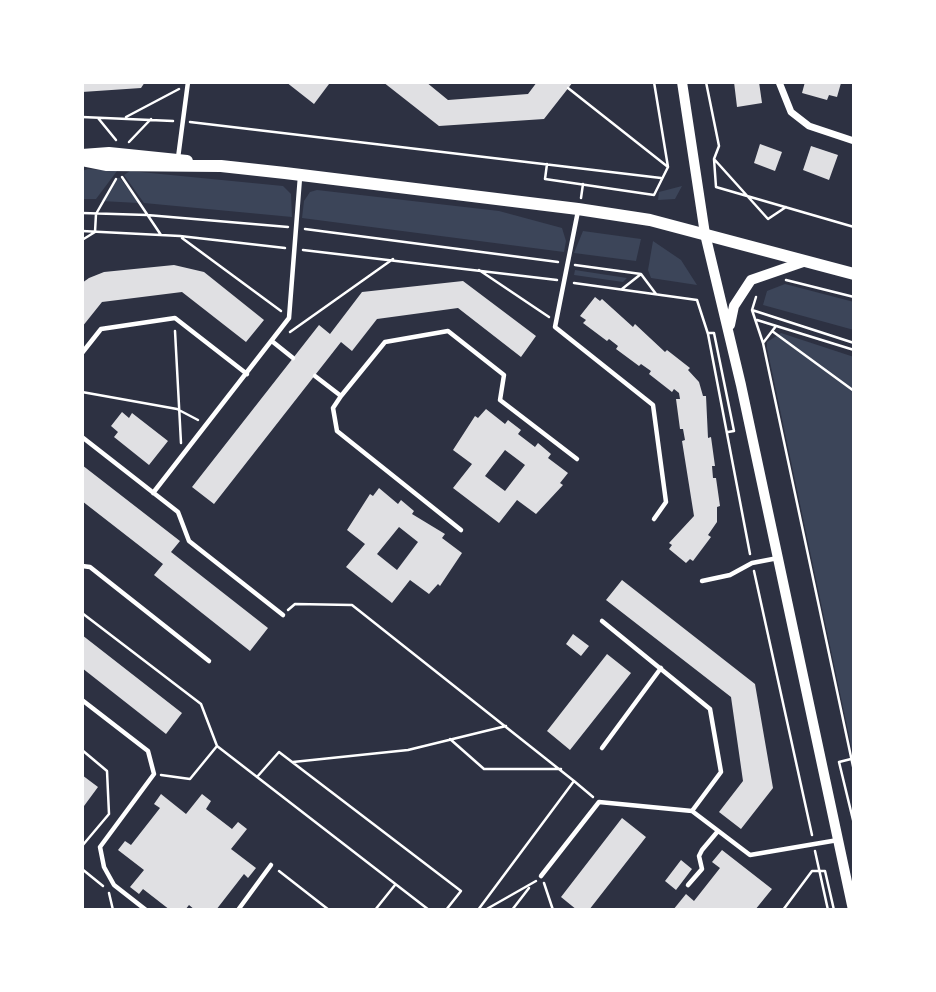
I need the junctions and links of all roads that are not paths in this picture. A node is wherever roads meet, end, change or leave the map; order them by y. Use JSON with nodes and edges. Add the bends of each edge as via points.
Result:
{"nodes":[{"id":1,"x":681,"y":82,"type":"edge"},
{"id":2,"x":779,"y":82,"type":"edge"},
{"id":3,"x":187,"y":84,"type":"edge"},
{"id":4,"x":854,"y":141,"type":"edge"},
{"id":5,"x":82,"y":158,"type":"edge"},
{"id":6,"x":177,"y":163,"type":"junction"},
{"id":7,"x":301,"y":174,"type":"junction"},
{"id":8,"x":578,"y":209,"type":"junction"},
{"id":9,"x":705,"y":234,"type":"junction"},
{"id":10,"x":807,"y":261,"type":"junction"},
{"id":11,"x":854,"y":274,"type":"edge"},
{"id":12,"x":729,"y":331,"type":"junction"},
{"id":13,"x":273,"y":342,"type":"junction"},
{"id":14,"x":82,"y":353,"type":"edge"},
{"id":15,"x":293,"y":358,"type":"dead end"},
{"id":16,"x":247,"y":374,"type":"junction"},
{"id":17,"x":315,"y":376,"type":"dead end"},
{"id":18,"x":341,"y":396,"type":"junction"},
{"id":19,"x":82,"y":437,"type":"edge"},
{"id":20,"x":577,"y":459,"type":"dead end"},
{"id":21,"x":153,"y":493,"type":"junction"},
{"id":22,"x":653,"y":519,"type":"dead end"},
{"id":23,"x":461,"y":530,"type":"dead end"},
{"id":24,"x":778,"y":558,"type":"junction"},
{"id":25,"x":82,"y":566,"type":"edge"},
{"id":26,"x":702,"y":581,"type":"dead end"},
{"id":27,"x":283,"y":615,"type":"road end"},
{"id":28,"x":602,"y":621,"type":"dead end"},
{"id":29,"x":209,"y":661,"type":"dead end"},
{"id":30,"x":661,"y":668,"type":"junction"},
{"id":31,"x":82,"y":700,"type":"edge"},
{"id":32,"x":603,"y":748,"type":"dead end"},
{"id":33,"x":691,"y":811,"type":"junction"},
{"id":34,"x":718,"y":831,"type":"junction"},
{"id":35,"x":838,"y":840,"type":"junction"},
{"id":36,"x":271,"y":865,"type":"road end"},
{"id":37,"x":541,"y":876,"type":"road end"},
{"id":38,"x":688,"y":885,"type":"dead end"},
{"id":39,"x":146,"y":910,"type":"edge"},
{"id":40,"x":238,"y":910,"type":"edge"},
{"id":41,"x":853,"y":910,"type":"edge"}],
"edges":[{"from":1,"to":9,"type":"street"},
{"from":2,"to":4,"type":"street","via":[[791,113],[809,126]]},
{"from":3,"to":6,"type":"lane"},
{"from":5,"to":6,"type":"main road","via":[[109,153]]},
{"from":6,"to":7,"type":"main road"},
{"from":7,"to":8,"type":"main road"},
{"from":7,"to":13,"type":"lane","via":[[289,318]]},
{"from":8,"to":9,"type":"main road"},
{"from":8,"to":22,"type":"lane","via":[[554,321],[561,334],[653,405],[666,502]]},
{"from":9,"to":10,"type":"main road"},
{"from":9,"to":12,"type":"street"},
{"from":10,"to":11,"type":"main road"},
{"from":10,"to":12,"type":"street","via":[[751,280],[734,306]]},
{"from":12,"to":24,"type":"street"},
{"from":13,"to":15,"type":"lane"},
{"from":13,"to":16,"type":"lane"},
{"from":14,"to":16,"type":"lane","via":[[102,329],[175,318]]},
{"from":16,"to":21,"type":"lane"},
{"from":17,"to":18,"type":"lane"},
{"from":18,"to":20,"type":"lane","via":[[385,342],[448,331],[504,375],[500,400]]},
{"from":18,"to":23,"type":"lane","via":[[333,408],[337,431]]},
{"from":19,"to":21,"type":"lane"},
{"from":21,"to":27,"type":"lane","via":[[178,512],[189,541]]},
{"from":24,"to":26,"type":"lane"},
{"from":24,"to":35,"type":"street"},
{"from":25,"to":29,"type":"lane","via":[[90,566]]},
{"from":28,"to":30,"type":"lane"},
{"from":30,"to":32,"type":"lane"},
{"from":30,"to":33,"type":"lane","via":[[710,709],[721,772]]},
{"from":31,"to":39,"type":"lane","via":[[148,751],[153,774],[100,847],[114,885]]},
{"from":33,"to":34,"type":"lane"},
{"from":33,"to":37,"type":"lane","via":[[598,802]]},
{"from":34,"to":35,"type":"lane","via":[[750,855]]},
{"from":34,"to":38,"type":"lane","via":[[702,850],[702,869]]},
{"from":35,"to":41,"type":"street"},
{"from":36,"to":40,"type":"lane"}]}
